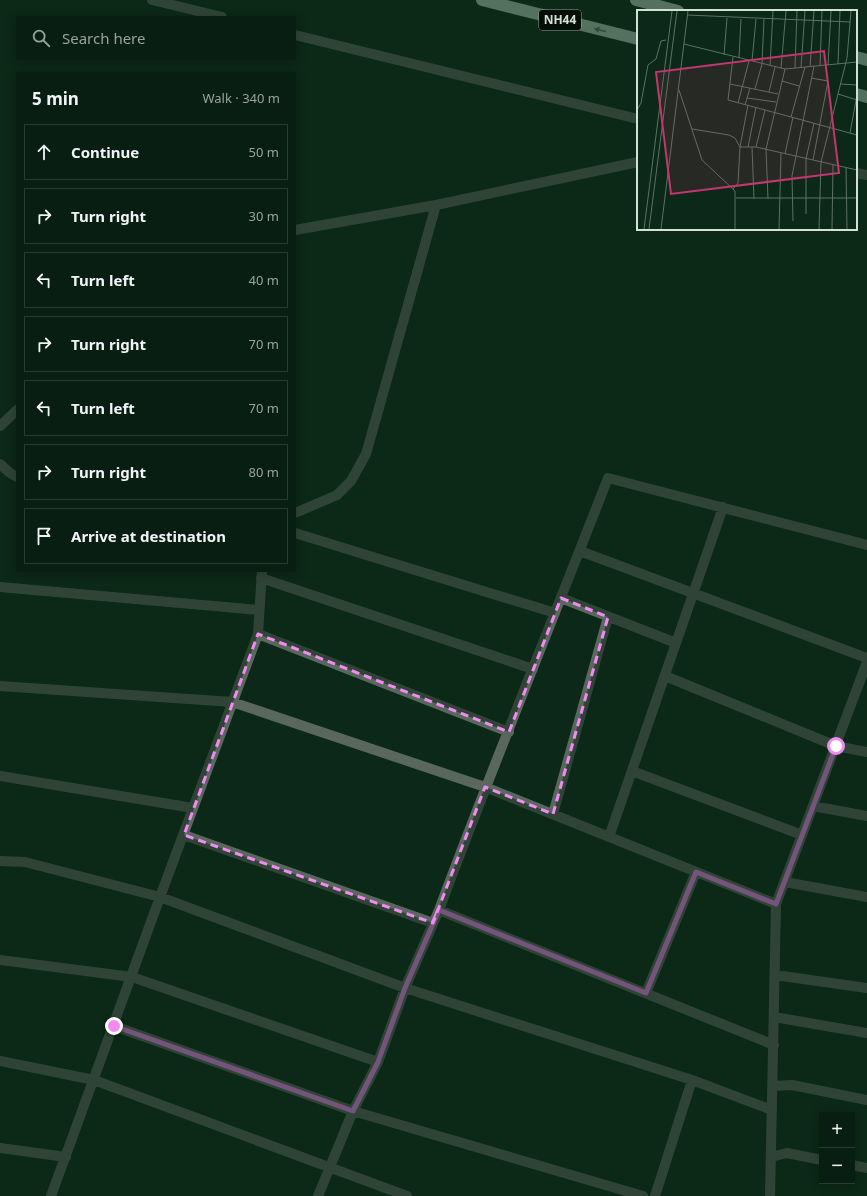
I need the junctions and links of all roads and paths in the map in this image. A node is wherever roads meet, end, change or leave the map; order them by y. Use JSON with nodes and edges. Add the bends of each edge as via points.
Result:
{"nodes":[{"id":1,"x":152,"y":0,"type":"edge"},
{"id":2,"x":482,"y":0,"type":"edge"},
{"id":3,"x":636,"y":0,"type":"edge"},
{"id":4,"x":674,"y":10,"type":"edge"},
{"id":5,"x":218,"y":16,"type":"edge"},
{"id":6,"x":296,"y":35,"type":"edge"},
{"id":7,"x":637,"y":39,"type":"edge"},
{"id":8,"x":857,"y":57,"type":"edge"},
{"id":9,"x":867,"y":60,"type":"edge"},
{"id":10,"x":857,"y":94,"type":"edge"},
{"id":11,"x":867,"y":97,"type":"edge"},
{"id":12,"x":637,"y":119,"type":"edge"},
{"id":13,"x":637,"y":162,"type":"edge"},
{"id":14,"x":857,"y":173,"type":"edge"},
{"id":15,"x":867,"y":176,"type":"edge"},
{"id":16,"x":436,"y":205,"type":"junction"},
{"id":17,"x":296,"y":230,"type":"edge"},
{"id":18,"x":16,"y":411,"type":"edge"},
{"id":19,"x":0,"y":426,"type":"edge"},
{"id":20,"x":0,"y":464,"type":"edge"},
{"id":21,"x":16,"y":476,"type":"edge"},
{"id":22,"x":723,"y":507,"type":"junction"},
{"id":23,"x":296,"y":513,"type":"edge"},
{"id":24,"x":296,"y":532,"type":"edge"},
{"id":25,"x":867,"y":545,"type":"edge"},
{"id":26,"x":580,"y":551,"type":"junction"},
{"id":27,"x":262,"y":574,"type":"edge"},
{"id":28,"x":0,"y":587,"type":"edge"},
{"id":29,"x":694,"y":594,"type":"junction"},
{"id":30,"x":561,"y":598,"type":"junction"},
{"id":31,"x":259,"y":610,"type":"junction"},
{"id":32,"x":555,"y":613,"type":"junction"},
{"id":33,"x":608,"y":617,"type":"junction"},
{"id":34,"x":258,"y":634,"type":"junction"},
{"id":35,"x":676,"y":643,"type":"junction"},
{"id":36,"x":867,"y":658,"type":"edge"},
{"id":37,"x":867,"y":662,"type":"edge"},
{"id":38,"x":533,"y":669,"type":"junction"},
{"id":39,"x":665,"y":676,"type":"junction"},
{"id":40,"x":864,"y":680,"type":"edge"},
{"id":41,"x":0,"y":686,"type":"edge"},
{"id":42,"x":232,"y":702,"type":"junction"},
{"id":43,"x":509,"y":732,"type":"junction"},
{"id":44,"x":836,"y":746,"type":"junction"},
{"id":45,"x":867,"y":752,"type":"edge"},
{"id":46,"x":632,"y":771,"type":"junction"},
{"id":47,"x":0,"y":776,"type":"edge"},
{"id":48,"x":485,"y":787,"type":"junction"},
{"id":49,"x":813,"y":806,"type":"junction"},
{"id":50,"x":193,"y":808,"type":"junction"},
{"id":51,"x":552,"y":814,"type":"junction"},
{"id":52,"x":867,"y":816,"type":"edge"},
{"id":53,"x":184,"y":835,"type":"junction"},
{"id":54,"x":802,"y":835,"type":"junction"},
{"id":55,"x":609,"y":837,"type":"junction"},
{"id":56,"x":0,"y":861,"type":"edge"},
{"id":57,"x":696,"y":872,"type":"junction"},
{"id":58,"x":785,"y":882,"type":"junction"},
{"id":59,"x":160,"y":897,"type":"junction"},
{"id":60,"x":867,"y":898,"type":"edge"},
{"id":61,"x":776,"y":904,"type":"junction"},
{"id":62,"x":439,"y":910,"type":"junction"},
{"id":63,"x":433,"y":923,"type":"junction"},
{"id":64,"x":0,"y":960,"type":"edge"},
{"id":65,"x":775,"y":975,"type":"junction"},
{"id":66,"x":132,"y":977,"type":"junction"},
{"id":67,"x":405,"y":988,"type":"junction"},
{"id":68,"x":867,"y":988,"type":"edge"},
{"id":69,"x":646,"y":993,"type":"junction"},
{"id":70,"x":774,"y":1017,"type":"junction"},
{"id":71,"x":114,"y":1026,"type":"junction"},
{"id":72,"x":867,"y":1033,"type":"edge"},
{"id":73,"x":774,"y":1044,"type":"junction"},
{"id":74,"x":0,"y":1062,"type":"edge"},
{"id":75,"x":378,"y":1062,"type":"junction"},
{"id":76,"x":94,"y":1080,"type":"junction"},
{"id":77,"x":692,"y":1080,"type":"junction"},
{"id":78,"x":773,"y":1086,"type":"junction"},
{"id":79,"x":867,"y":1100,"type":"edge"},
{"id":80,"x":772,"y":1110,"type":"junction"},
{"id":81,"x":353,"y":1111,"type":"junction"},
{"id":82,"x":0,"y":1148,"type":"edge"},
{"id":83,"x":66,"y":1157,"type":"junction"},
{"id":84,"x":771,"y":1157,"type":"junction"},
{"id":85,"x":819,"y":1159,"type":"edge"},
{"id":86,"x":855,"y":1166,"type":"edge"},
{"id":87,"x":330,"y":1167,"type":"junction"},
{"id":88,"x":867,"y":1168,"type":"edge"},
{"id":89,"x":52,"y":1196,"type":"edge"},
{"id":90,"x":318,"y":1196,"type":"edge"},
{"id":91,"x":407,"y":1196,"type":"edge"},
{"id":92,"x":643,"y":1196,"type":"edge"},
{"id":93,"x":654,"y":1196,"type":"edge"},
{"id":94,"x":770,"y":1196,"type":"edge"}],
"edges":[{"from":1,"to":5,"type":"street"},
{"from":7,"to":2,"type":"highway","number":"NH44","one_way":true},
{"from":3,"to":4,"type":"highway"},
{"from":6,"to":12,"type":"street"},
{"from":8,"to":9,"type":"highway"},
{"from":10,"to":11,"type":"highway"},
{"from":13,"to":16,"type":"street"},
{"from":14,"to":15,"type":"street"},
{"from":16,"to":17,"type":"street"},
{"from":16,"to":23,"type":"street","via":[[366,454],[351,481],[337,495]]},
{"from":18,"to":19,"type":"street"},
{"from":20,"to":21,"type":"street"},
{"from":22,"to":25,"type":"street"},
{"from":22,"to":26,"type":"street","via":[[608,478]]},
{"from":22,"to":29,"type":"street"},
{"from":24,"to":32,"type":"street"},
{"from":26,"to":29,"type":"street"},
{"from":26,"to":30,"type":"street"},
{"from":27,"to":31,"type":"street"},
{"from":27,"to":38,"type":"street"},
{"from":28,"to":31,"type":"street"},
{"from":29,"to":35,"type":"street"},
{"from":29,"to":36,"type":"street"},
{"from":30,"to":32,"type":"street"},
{"from":30,"to":33,"type":"street"},
{"from":31,"to":34,"type":"street"},
{"from":32,"to":38,"type":"street"},
{"from":33,"to":35,"type":"street"},
{"from":33,"to":51,"type":"street"},
{"from":34,"to":42,"type":"street"},
{"from":34,"to":43,"type":"street"},
{"from":35,"to":39,"type":"street"},
{"from":37,"to":40,"type":"street"},
{"from":38,"to":43,"type":"street"},
{"from":39,"to":44,"type":"street"},
{"from":39,"to":46,"type":"street"},
{"from":40,"to":44,"type":"street"},
{"from":41,"to":42,"type":"street"},
{"from":42,"to":48,"type":"street"},
{"from":42,"to":50,"type":"street"},
{"from":43,"to":48,"type":"street"},
{"from":44,"to":45,"type":"street"},
{"from":44,"to":49,"type":"street"},
{"from":46,"to":54,"type":"street"},
{"from":46,"to":55,"type":"street"},
{"from":47,"to":50,"type":"street"},
{"from":48,"to":51,"type":"street"},
{"from":48,"to":62,"type":"street"},
{"from":49,"to":52,"type":"street"},
{"from":49,"to":54,"type":"street"},
{"from":50,"to":53,"type":"street"},
{"from":51,"to":55,"type":"street"},
{"from":53,"to":59,"type":"street"},
{"from":53,"to":63,"type":"street"},
{"from":54,"to":58,"type":"street"},
{"from":55,"to":57,"type":"street"},
{"from":56,"to":59,"type":"street","via":[[25,862]]},
{"from":57,"to":61,"type":"street"},
{"from":57,"to":69,"type":"street"},
{"from":58,"to":60,"type":"street"},
{"from":58,"to":61,"type":"street"},
{"from":59,"to":66,"type":"street"},
{"from":59,"to":67,"type":"street"},
{"from":61,"to":65,"type":"street"},
{"from":62,"to":63,"type":"street"},
{"from":62,"to":69,"type":"street"},
{"from":63,"to":67,"type":"street"},
{"from":64,"to":66,"type":"street"},
{"from":65,"to":68,"type":"street"},
{"from":65,"to":70,"type":"street"},
{"from":66,"to":71,"type":"street"},
{"from":66,"to":75,"type":"street"},
{"from":67,"to":75,"type":"street"},
{"from":67,"to":77,"type":"street"},
{"from":69,"to":73,"type":"street"},
{"from":70,"to":72,"type":"street"},
{"from":70,"to":73,"type":"street"},
{"from":71,"to":76,"type":"street"},
{"from":71,"to":81,"type":"street"},
{"from":73,"to":78,"type":"street"},
{"from":74,"to":76,"type":"street"},
{"from":75,"to":81,"type":"street"},
{"from":76,"to":83,"type":"street"},
{"from":76,"to":87,"type":"street"},
{"from":77,"to":80,"type":"street"},
{"from":77,"to":93,"type":"street"},
{"from":78,"to":79,"type":"street","via":[[792,1086]]},
{"from":78,"to":80,"type":"street"},
{"from":80,"to":84,"type":"street"},
{"from":81,"to":87,"type":"street"},
{"from":81,"to":92,"type":"street"},
{"from":82,"to":83,"type":"street"},
{"from":83,"to":89,"type":"street"},
{"from":84,"to":85,"type":"street","via":[[787,1153]]},
{"from":84,"to":94,"type":"street"},
{"from":86,"to":88,"type":"street"},
{"from":87,"to":90,"type":"street"},
{"from":87,"to":91,"type":"street"}]}
